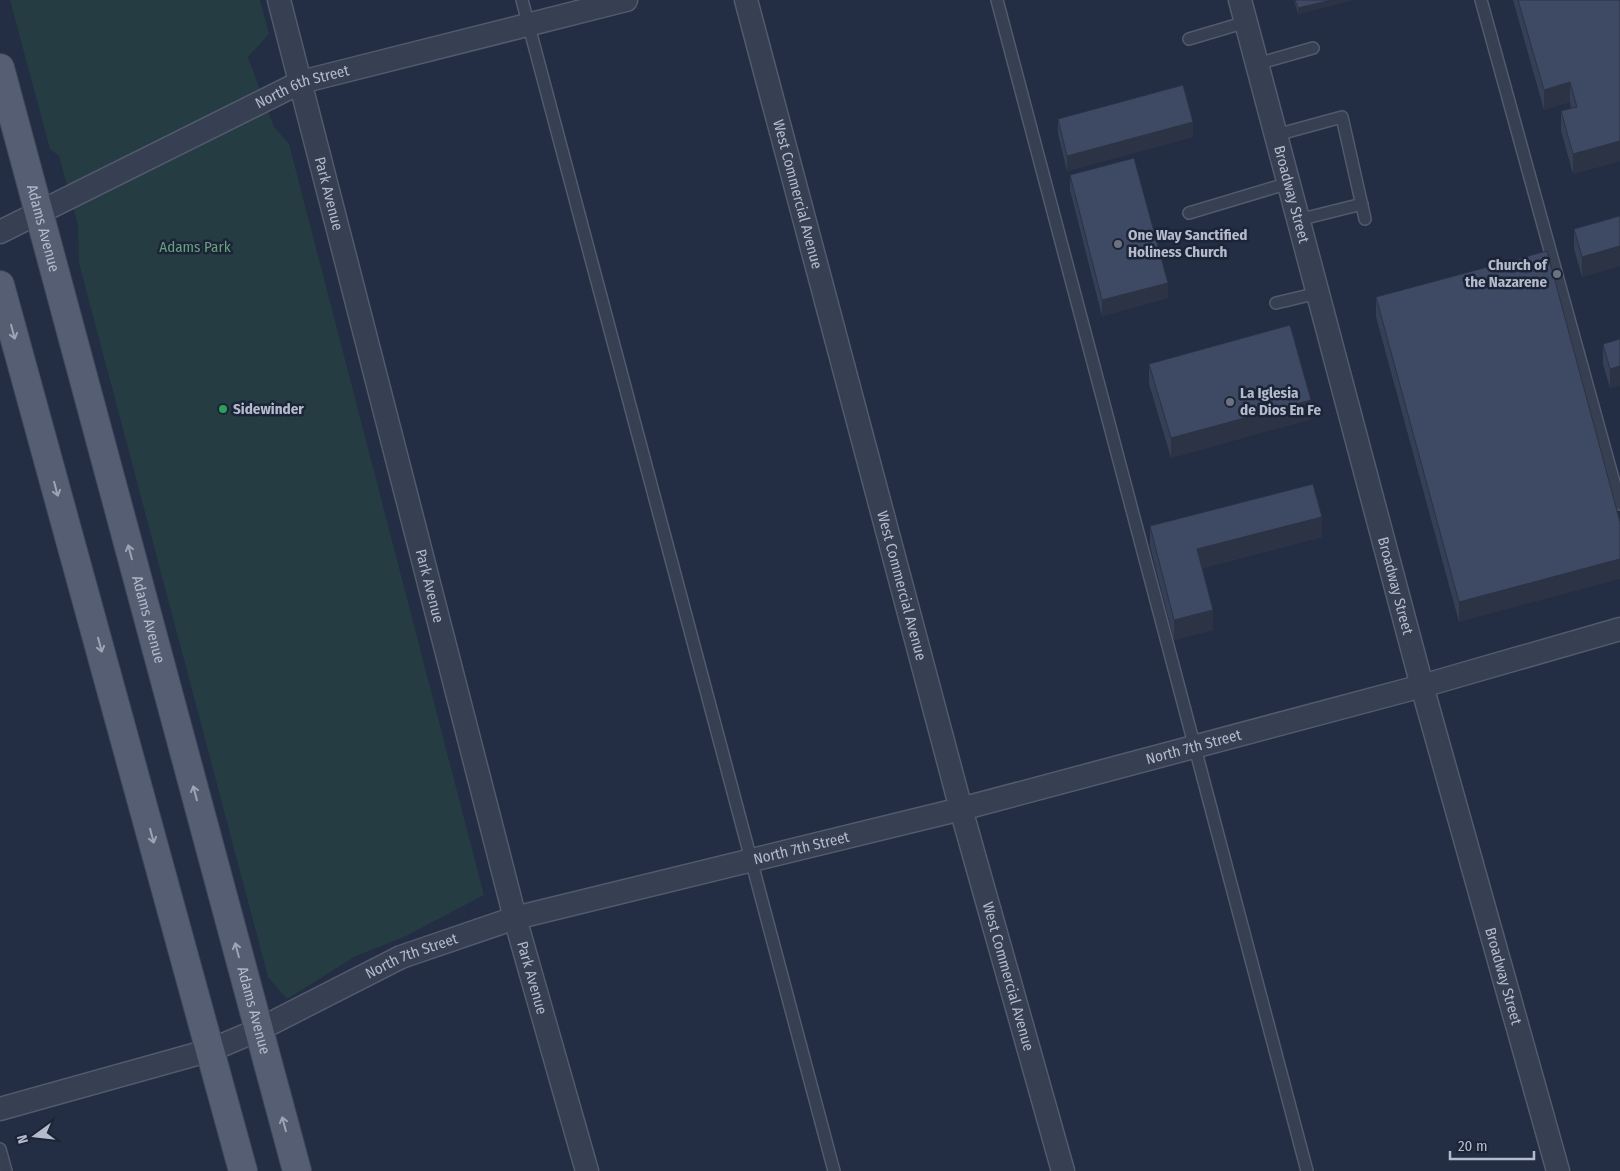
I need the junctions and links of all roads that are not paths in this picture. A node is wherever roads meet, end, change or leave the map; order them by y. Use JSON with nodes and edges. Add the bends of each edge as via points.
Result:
{"nodes":[{"id":1,"x":279,"y":0,"type":"edge"},
{"id":2,"x":522,"y":0,"type":"edge"},
{"id":3,"x":626,"y":0,"type":"edge"},
{"id":4,"x":746,"y":0,"type":"edge"},
{"id":5,"x":997,"y":0,"type":"edge"},
{"id":6,"x":1240,"y":0,"type":"edge"},
{"id":7,"x":1481,"y":0,"type":"edge"},
{"id":8,"x":1246,"y":22,"type":"junction"},
{"id":9,"x":530,"y":25,"type":"junction"},
{"id":10,"x":1189,"y":39,"type":"dead end"},
{"id":11,"x":1313,"y":48,"type":"dead end"},
{"id":12,"x":1257,"y":64,"type":"junction"},
{"id":13,"x":0,"y":68,"type":"edge"},
{"id":14,"x":301,"y":82,"type":"junction"},
{"id":15,"x":1276,"y":135,"type":"junction"},
{"id":16,"x":1288,"y":183,"type":"junction"},
{"id":17,"x":1362,"y":204,"type":"junction"},
{"id":18,"x":39,"y":213,"type":"junction"},
{"id":19,"x":1189,"y":213,"type":"dead end"},
{"id":20,"x":1365,"y":219,"type":"dead end"},
{"id":21,"x":1298,"y":220,"type":"junction"},
{"id":22,"x":0,"y":232,"type":"edge"},
{"id":23,"x":0,"y":285,"type":"edge"},
{"id":24,"x":1318,"y":293,"type":"junction"},
{"id":25,"x":1276,"y":303,"type":"dead end"},
{"id":26,"x":1620,"y":504,"type":"edge"},
{"id":27,"x":1620,"y":629,"type":"edge"},
{"id":28,"x":1422,"y":686,"type":"junction"},
{"id":29,"x":1193,"y":746,"type":"junction"},
{"id":30,"x":961,"y":809,"type":"junction"},
{"id":31,"x":753,"y":861,"type":"junction"},
{"id":32,"x":514,"y":918,"type":"junction"},
{"id":33,"x":258,"y":1030,"type":"junction"},
{"id":34,"x":211,"y":1050,"type":"junction"},
{"id":35,"x":0,"y":1109,"type":"edge"},
{"id":36,"x":0,"y":1149,"type":"edge"},
{"id":37,"x":6,"y":1171,"type":"edge"},
{"id":38,"x":243,"y":1171,"type":"edge"},
{"id":39,"x":297,"y":1171,"type":"edge"},
{"id":40,"x":587,"y":1171,"type":"edge"},
{"id":41,"x":834,"y":1171,"type":"edge"},
{"id":42,"x":1063,"y":1171,"type":"edge"},
{"id":43,"x":1307,"y":1171,"type":"edge"},
{"id":44,"x":1558,"y":1171,"type":"edge"}],
"edges":[{"from":1,"to":14,"type":"street","name":"Park Avenue"},
{"from":2,"to":9,"type":"lane"},
{"from":3,"to":9,"type":"street","name":"North 6th Street"},
{"from":4,"to":30,"type":"street","name":"West Commercial Avenue"},
{"from":5,"to":29,"type":"lane"},
{"from":6,"to":8,"type":"street","name":"Broadway Street"},
{"from":7,"to":26,"type":"lane"},
{"from":8,"to":10,"type":"lane"},
{"from":8,"to":12,"type":"street","name":"Broadway Street"},
{"from":9,"to":14,"type":"street","name":"North 6th Street"},
{"from":9,"to":31,"type":"lane"},
{"from":11,"to":12,"type":"lane"},
{"from":12,"to":15,"type":"street","name":"Broadway Street"},
{"from":13,"to":18,"type":"main road","name":"Adams Avenue"},
{"from":14,"to":18,"type":"street","name":"North 6th Street"},
{"from":14,"to":32,"type":"street","name":"Park Avenue"},
{"from":15,"to":16,"type":"street","name":"Broadway Street"},
{"from":15,"to":17,"type":"lane","via":[[1342,117]]},
{"from":16,"to":19,"type":"lane"},
{"from":16,"to":21,"type":"street","name":"Broadway Street"},
{"from":17,"to":20,"type":"lane"},
{"from":17,"to":21,"type":"lane"},
{"from":18,"to":22,"type":"street","name":"North 6th Street"},
{"from":33,"to":18,"type":"main road","name":"Adams Avenue","one_way":true},
{"from":21,"to":24,"type":"street","name":"Broadway Street"},
{"from":23,"to":34,"type":"main road","one_way":true},
{"from":24,"to":25,"type":"lane"},
{"from":24,"to":28,"type":"street","name":"Broadway Street"},
{"from":27,"to":28,"type":"street","name":"North 7th Street"},
{"from":28,"to":29,"type":"street","name":"North 7th Street"},
{"from":28,"to":44,"type":"street","name":"Broadway Street"},
{"from":29,"to":30,"type":"street","name":"North 7th Street"},
{"from":29,"to":43,"type":"lane"},
{"from":30,"to":31,"type":"street","name":"North 7th Street"},
{"from":30,"to":42,"type":"street","name":"West Commercial Avenue"},
{"from":31,"to":32,"type":"street","name":"North 7th Street"},
{"from":31,"to":41,"type":"lane"},
{"from":32,"to":33,"type":"street","name":"North 7th Street","via":[[401,957]]},
{"from":32,"to":40,"type":"street","name":"Park Avenue"},
{"from":33,"to":34,"type":"street","name":"North 7th Street"},
{"from":39,"to":33,"type":"main road","name":"Adams Avenue","one_way":true},
{"from":34,"to":35,"type":"street","name":"North 7th Street"},
{"from":34,"to":38,"type":"main road"},
{"from":36,"to":37,"type":"lane"}]}
